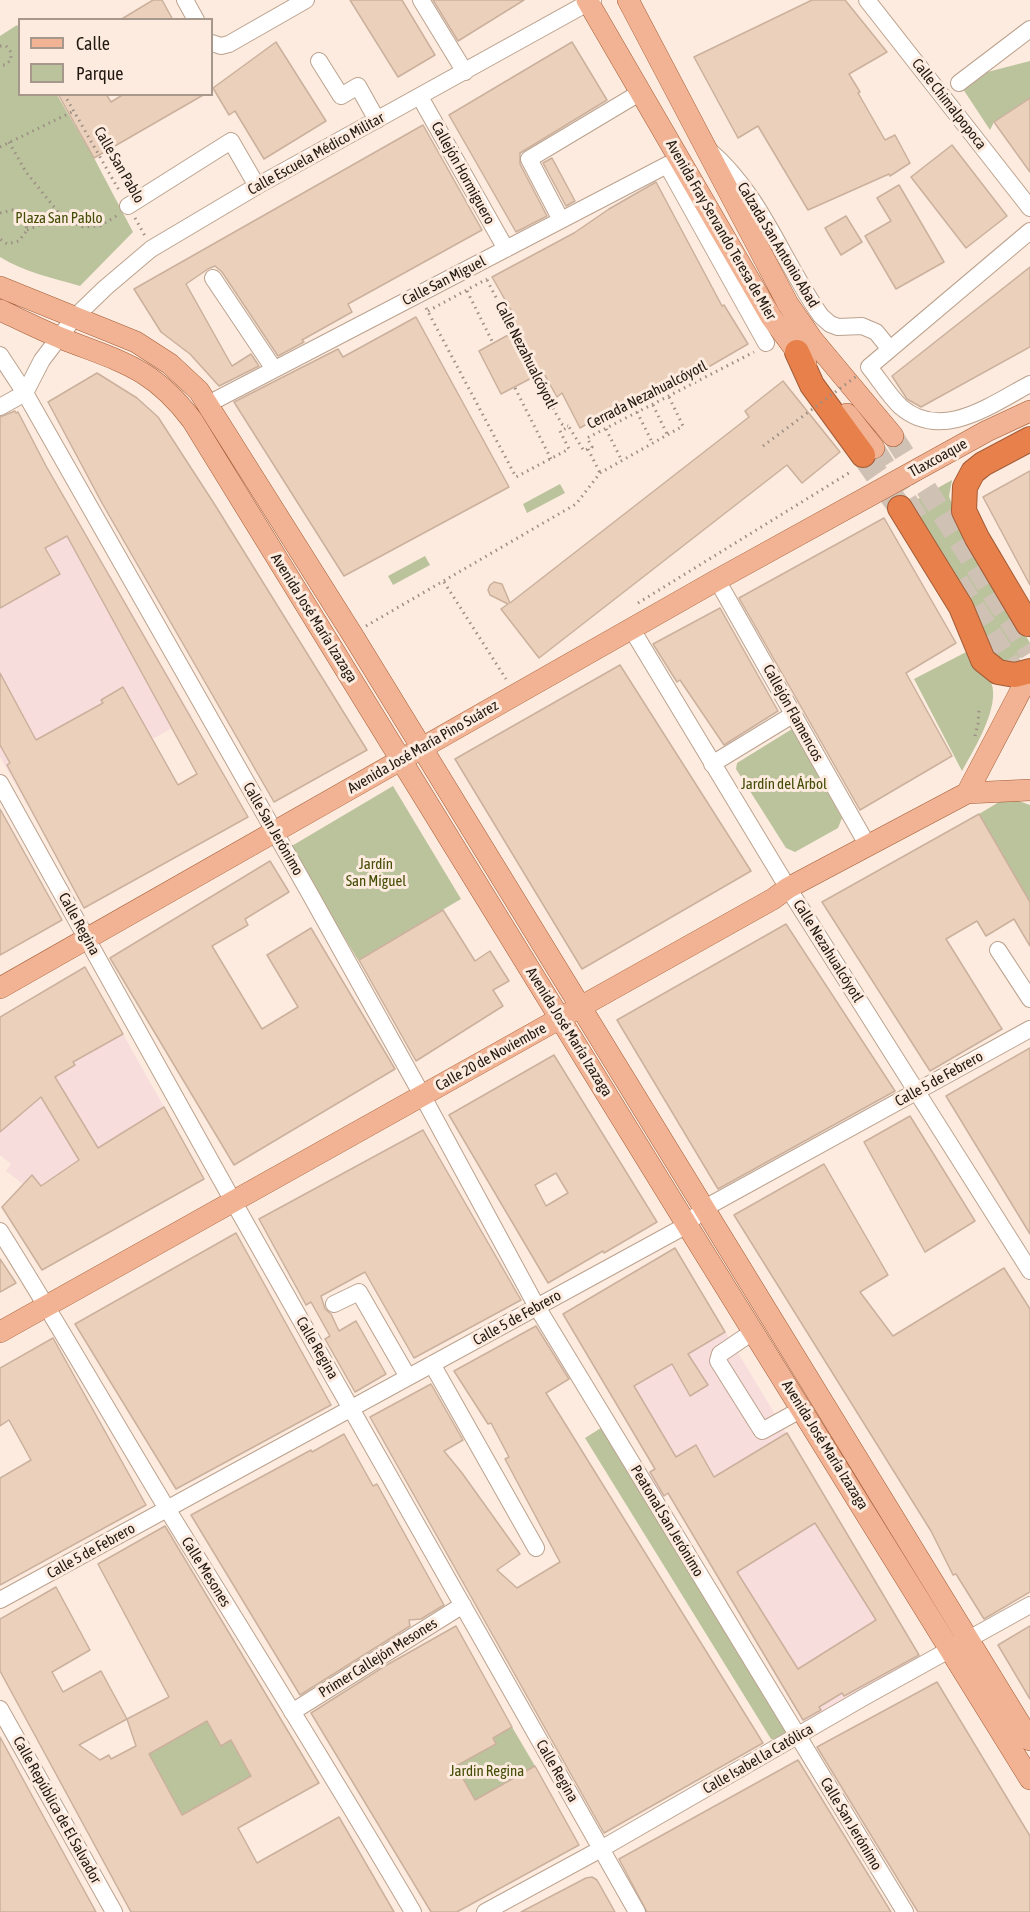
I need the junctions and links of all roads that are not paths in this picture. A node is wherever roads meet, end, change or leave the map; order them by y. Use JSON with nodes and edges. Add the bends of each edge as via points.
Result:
{"nodes":[{"id":1,"x":185,"y":0,"type":"edge"},
{"id":2,"x":306,"y":0,"type":"edge"},
{"id":3,"x":421,"y":0,"type":"edge"},
{"id":4,"x":628,"y":0,"type":"edge"},
{"id":5,"x":867,"y":0,"type":"edge"},
{"id":6,"x":589,"y":1,"type":"edge"},
{"id":7,"x":195,"y":18,"type":"edge"},
{"id":8,"x":1030,"y":29,"type":"edge"},
{"id":9,"x":213,"y":43,"type":"edge"},
{"id":10,"x":319,"y":61,"type":"dead end"},
{"id":11,"x":465,"y":72,"type":"junction"},
{"id":12,"x":959,"y":83,"type":"dead end"},
{"id":13,"x":641,"y":92,"type":"junction"},
{"id":14,"x":420,"y":97,"type":"junction"},
{"id":15,"x":377,"y":120,"type":"junction"},
{"id":16,"x":703,"y":145,"type":"junction"},
{"id":17,"x":674,"y":163,"type":"junction"},
{"id":18,"x":257,"y":186,"type":"junction"},
{"id":19,"x":128,"y":206,"type":"road end"},
{"id":20,"x":1030,"y":208,"type":"edge"},
{"id":21,"x":561,"y":220,"type":"junction"},
{"id":22,"x":1030,"y":231,"type":"edge"},
{"id":23,"x":506,"y":249,"type":"junction"},
{"id":24,"x":213,"y":278,"type":"dead end"},
{"id":25,"x":0,"y":287,"type":"edge"},
{"id":26,"x":0,"y":310,"type":"edge"},
{"id":27,"x":74,"y":318,"type":"junction"},
{"id":28,"x":60,"y":338,"type":"junction"},
{"id":29,"x":766,"y":343,"type":"road end"},
{"id":30,"x":889,"y":348,"type":"junction"},
{"id":31,"x":797,"y":352,"type":"joint"},
{"id":32,"x":0,"y":355,"type":"edge"},
{"id":33,"x":274,"y":369,"type":"junction"},
{"id":34,"x":1030,"y":384,"type":"edge"},
{"id":35,"x":25,"y":393,"type":"junction"},
{"id":36,"x":208,"y":404,"type":"junction"},
{"id":37,"x":0,"y":407,"type":"edge"},
{"id":38,"x":1030,"y":411,"type":"edge"},
{"id":39,"x":893,"y":436,"type":"tunnel mouth"},
{"id":40,"x":1030,"y":440,"type":"edge"},
{"id":41,"x":865,"y":456,"type":"tunnel mouth"},
{"id":42,"x":848,"y":508,"type":"joint"},
{"id":43,"x":900,"y":508,"type":"tunnel mouth"},
{"id":44,"x":717,"y":580,"type":"junction"},
{"id":45,"x":630,"y":618,"type":"junction"},
{"id":46,"x":1028,"y":624,"type":"dead end"},
{"id":47,"x":1030,"y":672,"type":"edge"},
{"id":48,"x":794,"y":714,"type":"junction"},
{"id":49,"x":421,"y":748,"type":"junction"},
{"id":50,"x":401,"y":760,"type":"junction"},
{"id":51,"x":712,"y":764,"type":"junction"},
{"id":52,"x":0,"y":783,"type":"edge"},
{"id":53,"x":1028,"y":791,"type":"edge"},
{"id":54,"x":967,"y":793,"type":"junction"},
{"id":55,"x":275,"y":832,"type":"junction"},
{"id":56,"x":868,"y":846,"type":"junction"},
{"id":57,"x":788,"y":888,"type":"junction"},
{"id":58,"x":87,"y":939,"type":"junction"},
{"id":59,"x":998,"y":950,"type":"dead end"},
{"id":60,"x":0,"y":988,"type":"edge"},
{"id":61,"x":1030,"y":999,"type":"edge"},
{"id":62,"x":580,"y":1007,"type":"junction"},
{"id":63,"x":560,"y":1018,"type":"junction"},
{"id":64,"x":1030,"y":1029,"type":"edge"},
{"id":65,"x":917,"y":1091,"type":"junction"},
{"id":66,"x":422,"y":1095,"type":"junction"},
{"id":67,"x":233,"y":1201,"type":"junction"},
{"id":68,"x":703,"y":1209,"type":"junction"},
{"id":69,"x":687,"y":1225,"type":"junction"},
{"id":70,"x":0,"y":1231,"type":"edge"},
{"id":71,"x":1030,"y":1271,"type":"edge"},
{"id":72,"x":334,"y":1304,"type":"dead end"},
{"id":73,"x":47,"y":1305,"type":"junction"},
{"id":74,"x":537,"y":1307,"type":"junction"},
{"id":75,"x":754,"y":1331,"type":"junction"},
{"id":76,"x":0,"y":1332,"type":"edge"},
{"id":77,"x":432,"y":1364,"type":"junction"},
{"id":78,"x":408,"y":1377,"type":"junction"},
{"id":79,"x":351,"y":1408,"type":"junction"},
{"id":80,"x":802,"y":1409,"type":"junction"},
{"id":81,"x":167,"y":1509,"type":"junction"},
{"id":82,"x":536,"y":1548,"type":"dead end"},
{"id":83,"x":0,"y":1600,"type":"edge"},
{"id":84,"x":463,"y":1605,"type":"junction"},
{"id":85,"x":1030,"y":1605,"type":"edge"},
{"id":86,"x":959,"y":1644,"type":"junction"},
{"id":87,"x":0,"y":1709,"type":"edge"},
{"id":88,"x":292,"y":1712,"type":"junction"},
{"id":89,"x":798,"y":1736,"type":"junction"},
{"id":90,"x":1030,"y":1740,"type":"edge"},
{"id":91,"x":1030,"y":1779,"type":"edge"},
{"id":92,"x":602,"y":1849,"type":"junction"},
{"id":93,"x":114,"y":1912,"type":"edge"},
{"id":94,"x":413,"y":1912,"type":"edge"},
{"id":95,"x":485,"y":1912,"type":"edge"},
{"id":96,"x":637,"y":1912,"type":"edge"},
{"id":97,"x":905,"y":1912,"type":"edge"}],
"edges":[{"from":1,"to":7,"type":"street"},
{"from":2,"to":9,"type":"street","via":[[229,44]]},
{"from":3,"to":11,"type":"street"},
{"from":4,"to":16,"type":"main road","name":"Avenida Fray Servando Teresa de Mier"},
{"from":5,"to":20,"type":"street","name":"Calle Chimalpopoca"},
{"from":6,"to":11,"type":"street","name":"Calle Escuela Médico Militar"},
{"from":6,"to":13,"type":"main road","name":"Avenida Fray Servando Teresa de Mier"},
{"from":8,"to":12,"type":"street"},
{"from":10,"to":15,"type":"street","via":[[341,96],[358,86]]},
{"from":11,"to":14,"type":"street","name":"Calle Escuela Médico Militar"},
{"from":13,"to":17,"type":"main road","name":"Avenida Fray Servando Teresa de Mier"},
{"from":13,"to":21,"type":"street","via":[[529,159]]},
{"from":14,"to":15,"type":"street","name":"Calle Escuela Médico Militar"},
{"from":14,"to":23,"type":"street","name":"Callejón Hormiguero"},
{"from":15,"to":18,"type":"street","name":"Calle Escuela Médico Militar"},
{"from":16,"to":30,"type":"street","name":"Calzada San Antonio Abad","via":[[728,166],[745,188],[821,316],[838,327],[862,326],[876,332]]},
{"from":16,"to":39,"type":"main road","name":"Avenida Fray Servando Teresa de Mier","via":[[788,304],[812,339]]},
{"from":17,"to":21,"type":"street","name":"Calle San Miguel"},
{"from":17,"to":29,"type":"street"},
{"from":17,"to":31,"type":"main road","name":"Avenida Fray Servando Teresa de Mier"},
{"from":18,"to":19,"type":"street","via":[[231,141]]},
{"from":18,"to":27,"type":"street","name":"Calle Escuela Médico Militar","via":[[151,249]]},
{"from":21,"to":23,"type":"street","name":"Calle San Miguel"},
{"from":22,"to":30,"type":"street"},
{"from":23,"to":33,"type":"street","name":"Calle San Miguel"},
{"from":24,"to":33,"type":"street"},
{"from":25,"to":27,"type":"main road","name":"Avenida José María Izazaga"},
{"from":26,"to":28,"type":"main road","name":"Avenida José María Izazaga"},
{"from":27,"to":28,"type":"street","name":"Calle Escuela Médico Militar"},
{"from":27,"to":36,"type":"main road","name":"Avenida José María Izazaga","via":[[153,352],[186,376]]},
{"from":28,"to":35,"type":"street","name":"Calle Escuela Médico Militar","via":[[42,360]]},
{"from":28,"to":50,"type":"main road","name":"Avenida José María Izazaga","via":[[136,368],[182,407]]},
{"from":30,"to":34,"type":"street","via":[[869,367],[902,407],[925,420],[951,422],[971,416]]},
{"from":31,"to":41,"type":"highway","via":[[812,385]]},
{"from":32,"to":35,"type":"street","name":"Calle San Jerónimo"},
{"from":33,"to":36,"type":"street","name":"Calle San Miguel"},
{"from":35,"to":37,"type":"street"},
{"from":35,"to":55,"type":"street","name":"Calle San Jerónimo"},
{"from":36,"to":49,"type":"main road","name":"Avenida José María Izazaga"},
{"from":38,"to":42,"type":"main road","name":"Tlaxcoaque"},
{"from":40,"to":46,"type":"highway","via":[[973,472],[965,487],[964,511]]},
{"from":42,"to":44,"type":"main road","name":"Avenida José María Pino Suárez"},
{"from":43,"to":47,"type":"highway","via":[[961,607],[983,660],[998,672]]},
{"from":44,"to":45,"type":"main road","name":"Avenida José María Pino Suárez"},
{"from":44,"to":48,"type":"street","name":"Callejón Flamencos"},
{"from":45,"to":49,"type":"main road","name":"Avenida José María Pino Suárez"},
{"from":45,"to":51,"type":"street","name":"Calle Nezahualcóyotl"},
{"from":47,"to":54,"type":"main road"},
{"from":48,"to":51,"type":"street"},
{"from":48,"to":56,"type":"street","name":"Callejón Flamencos"},
{"from":49,"to":50,"type":"main road","name":"Avenida José María Pino Suárez"},
{"from":49,"to":62,"type":"main road","name":"Avenida José María Izazaga"},
{"from":50,"to":55,"type":"main road","name":"Avenida José María Pino Suárez"},
{"from":50,"to":63,"type":"main road","name":"Avenida José María Izazaga"},
{"from":51,"to":57,"type":"street","name":"Calle Nezahualcóyotl"},
{"from":52,"to":58,"type":"street","name":"Calle Regina"},
{"from":53,"to":54,"type":"main road"},
{"from":54,"to":56,"type":"main road","name":"Calle 20 de Noviembre"},
{"from":55,"to":58,"type":"main road","name":"Avenida José María Pino Suárez"},
{"from":55,"to":66,"type":"street","name":"Calle San Jerónimo"},
{"from":56,"to":57,"type":"main road","name":"Calle 20 de Noviembre"},
{"from":57,"to":62,"type":"main road","name":"Calle 20 de Noviembre"},
{"from":57,"to":65,"type":"street","name":"Calle Nezahualcóyotl"},
{"from":58,"to":60,"type":"main road","name":"Avenida José María Pino Suárez"},
{"from":58,"to":67,"type":"street","name":"Calle Regina"},
{"from":59,"to":61,"type":"street"},
{"from":62,"to":63,"type":"main road","name":"Calle 20 de Noviembre"},
{"from":62,"to":68,"type":"main road","name":"Avenida José María Izazaga"},
{"from":63,"to":66,"type":"main road","name":"Calle 20 de Noviembre"},
{"from":63,"to":69,"type":"main road","name":"Avenida José María Izazaga"},
{"from":64,"to":65,"type":"street","name":"Calle 5 de Febrero"},
{"from":65,"to":68,"type":"street","name":"Calle 5 de Febrero"},
{"from":65,"to":71,"type":"street","name":"Calle Nezahualcóyotl"},
{"from":66,"to":67,"type":"main road","name":"Calle 20 de Noviembre"},
{"from":66,"to":74,"type":"street","name":"Calle San Jerónimo"},
{"from":67,"to":73,"type":"main road","name":"Calle 20 de Noviembre"},
{"from":67,"to":79,"type":"street","name":"Calle Regina"},
{"from":68,"to":69,"type":"street","name":"Calle 5 de Febrero"},
{"from":68,"to":86,"type":"main road","name":"Avenida José María Izazaga"},
{"from":69,"to":74,"type":"street","name":"Calle 5 de Febrero"},
{"from":69,"to":75,"type":"main road","name":"Avenida José María Izazaga"},
{"from":70,"to":73,"type":"street","name":"Calle Mesones"},
{"from":72,"to":78,"type":"street","via":[[359,1292]]},
{"from":73,"to":76,"type":"main road","name":"Calle 20 de Noviembre"},
{"from":73,"to":81,"type":"street","name":"Calle Mesones"},
{"from":74,"to":77,"type":"street","name":"Calle 5 de Febrero"},
{"from":74,"to":89,"type":"street","name":"Peatonal San Jerónimo"},
{"from":75,"to":80,"type":"main road","name":"Avenida José María Izazaga"},
{"from":75,"to":80,"type":"street","via":[[718,1357],[731,1381],[762,1431]]},
{"from":77,"to":78,"type":"street","name":"Calle 5 de Febrero"},
{"from":77,"to":82,"type":"street"},
{"from":78,"to":79,"type":"street","name":"Calle 5 de Febrero"},
{"from":79,"to":81,"type":"street","name":"Calle 5 de Febrero"},
{"from":79,"to":84,"type":"street","name":"Calle Regina"},
{"from":80,"to":86,"type":"main road","name":"Avenida José María Izazaga"},
{"from":81,"to":83,"type":"street","name":"Calle 5 de Febrero"},
{"from":81,"to":88,"type":"street","name":"Calle Mesones"},
{"from":84,"to":88,"type":"street","name":"Primer Callejón Mesones"},
{"from":84,"to":92,"type":"street","name":"Calle Regina"},
{"from":85,"to":86,"type":"street","name":"Calle Isabel la Católica"},
{"from":86,"to":89,"type":"street","name":"Calle Isabel la Católica"},
{"from":86,"to":90,"type":"main road","name":"Avenida José María Izazaga"},
{"from":86,"to":91,"type":"main road","name":"Avenida José María Izazaga"},
{"from":87,"to":93,"type":"street","name":"Calle República de El Salvador"},
{"from":88,"to":94,"type":"street","name":"Calle Mesones"},
{"from":89,"to":92,"type":"street","name":"Calle Isabel la Católica"},
{"from":89,"to":97,"type":"street","name":"Calle San Jerónimo"},
{"from":92,"to":95,"type":"street","name":"Calle Isabel la Católica"},
{"from":92,"to":96,"type":"street","name":"Calle Regina"}]}
